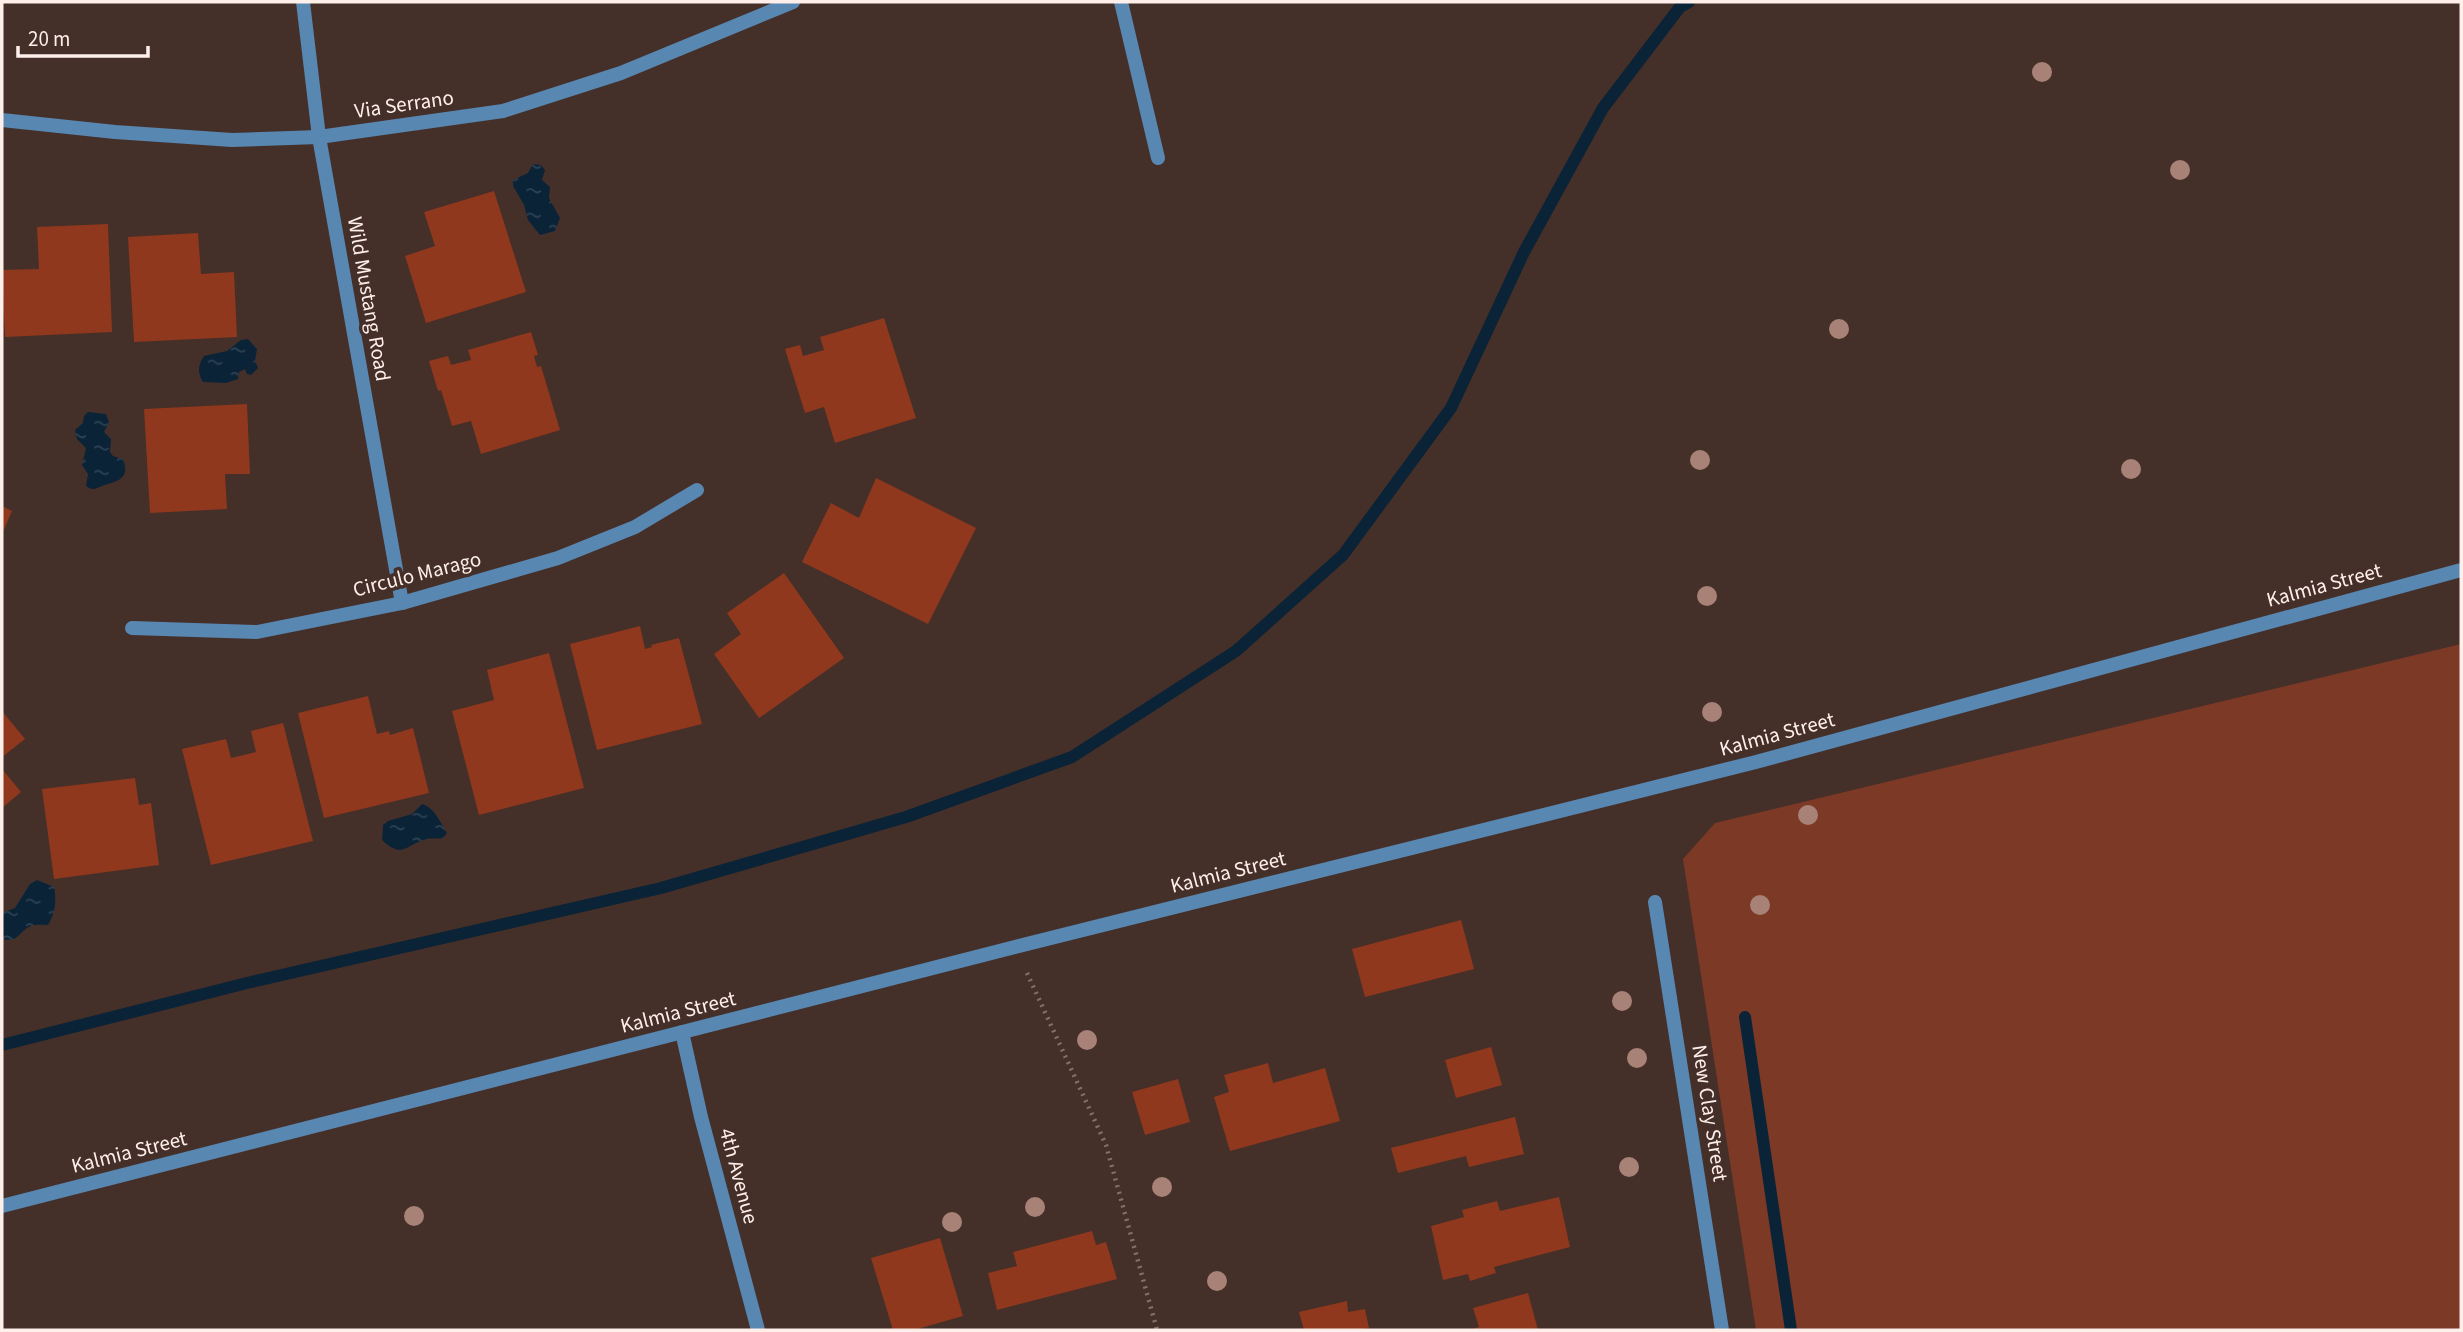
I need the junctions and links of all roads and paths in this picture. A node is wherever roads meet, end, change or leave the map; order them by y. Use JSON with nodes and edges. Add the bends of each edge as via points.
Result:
{"nodes":[{"id":1,"x":303,"y":2,"type":"edge"},
{"id":2,"x":793,"y":2,"type":"edge"},
{"id":3,"x":1121,"y":2,"type":"edge"},
{"id":4,"x":2,"y":120,"type":"edge"},
{"id":5,"x":319,"y":137,"type":"junction"},
{"id":6,"x":1158,"y":158,"type":"dead end"},
{"id":7,"x":697,"y":490,"type":"dead end"},
{"id":8,"x":2461,"y":570,"type":"edge"},
{"id":9,"x":402,"y":603,"type":"junction"},
{"id":10,"x":132,"y":628,"type":"dead end"},
{"id":11,"x":1655,"y":902,"type":"dead end"},
{"id":12,"x":1015,"y":947,"type":"junction"},
{"id":13,"x":682,"y":1032,"type":"junction"},
{"id":14,"x":2,"y":1206,"type":"edge"},
{"id":15,"x":758,"y":1330,"type":"edge"},
{"id":16,"x":1157,"y":1330,"type":"edge"},
{"id":17,"x":1722,"y":1330,"type":"edge"}],
"edges":[{"from":1,"to":5,"type":"street","name":"Wild Mustang Road"},
{"from":2,"to":5,"type":"street","name":"Via Serrano","via":[[621,73],[503,111]]},
{"from":3,"to":6,"type":"street"},
{"from":4,"to":5,"type":"street","name":"Via Serrano","via":[[232,140]]},
{"from":5,"to":9,"type":"street","name":"Wild Mustang Road"},
{"from":7,"to":9,"type":"street","name":"Circulo Marago","via":[[635,527],[558,558]]},
{"from":8,"to":12,"type":"street","name":"Kalmia Street","via":[[1756,762]]},
{"from":9,"to":10,"type":"street","name":"Circulo Marago","via":[[257,632]]},
{"from":11,"to":17,"type":"street","name":"New Clay Street"},
{"from":12,"to":13,"type":"street","name":"Kalmia Street"},
{"from":12,"to":16,"type":"path","via":[[1106,1144]]},
{"from":13,"to":14,"type":"street","name":"Kalmia Street"},
{"from":13,"to":15,"type":"street","name":"4th Avenue"}]}
